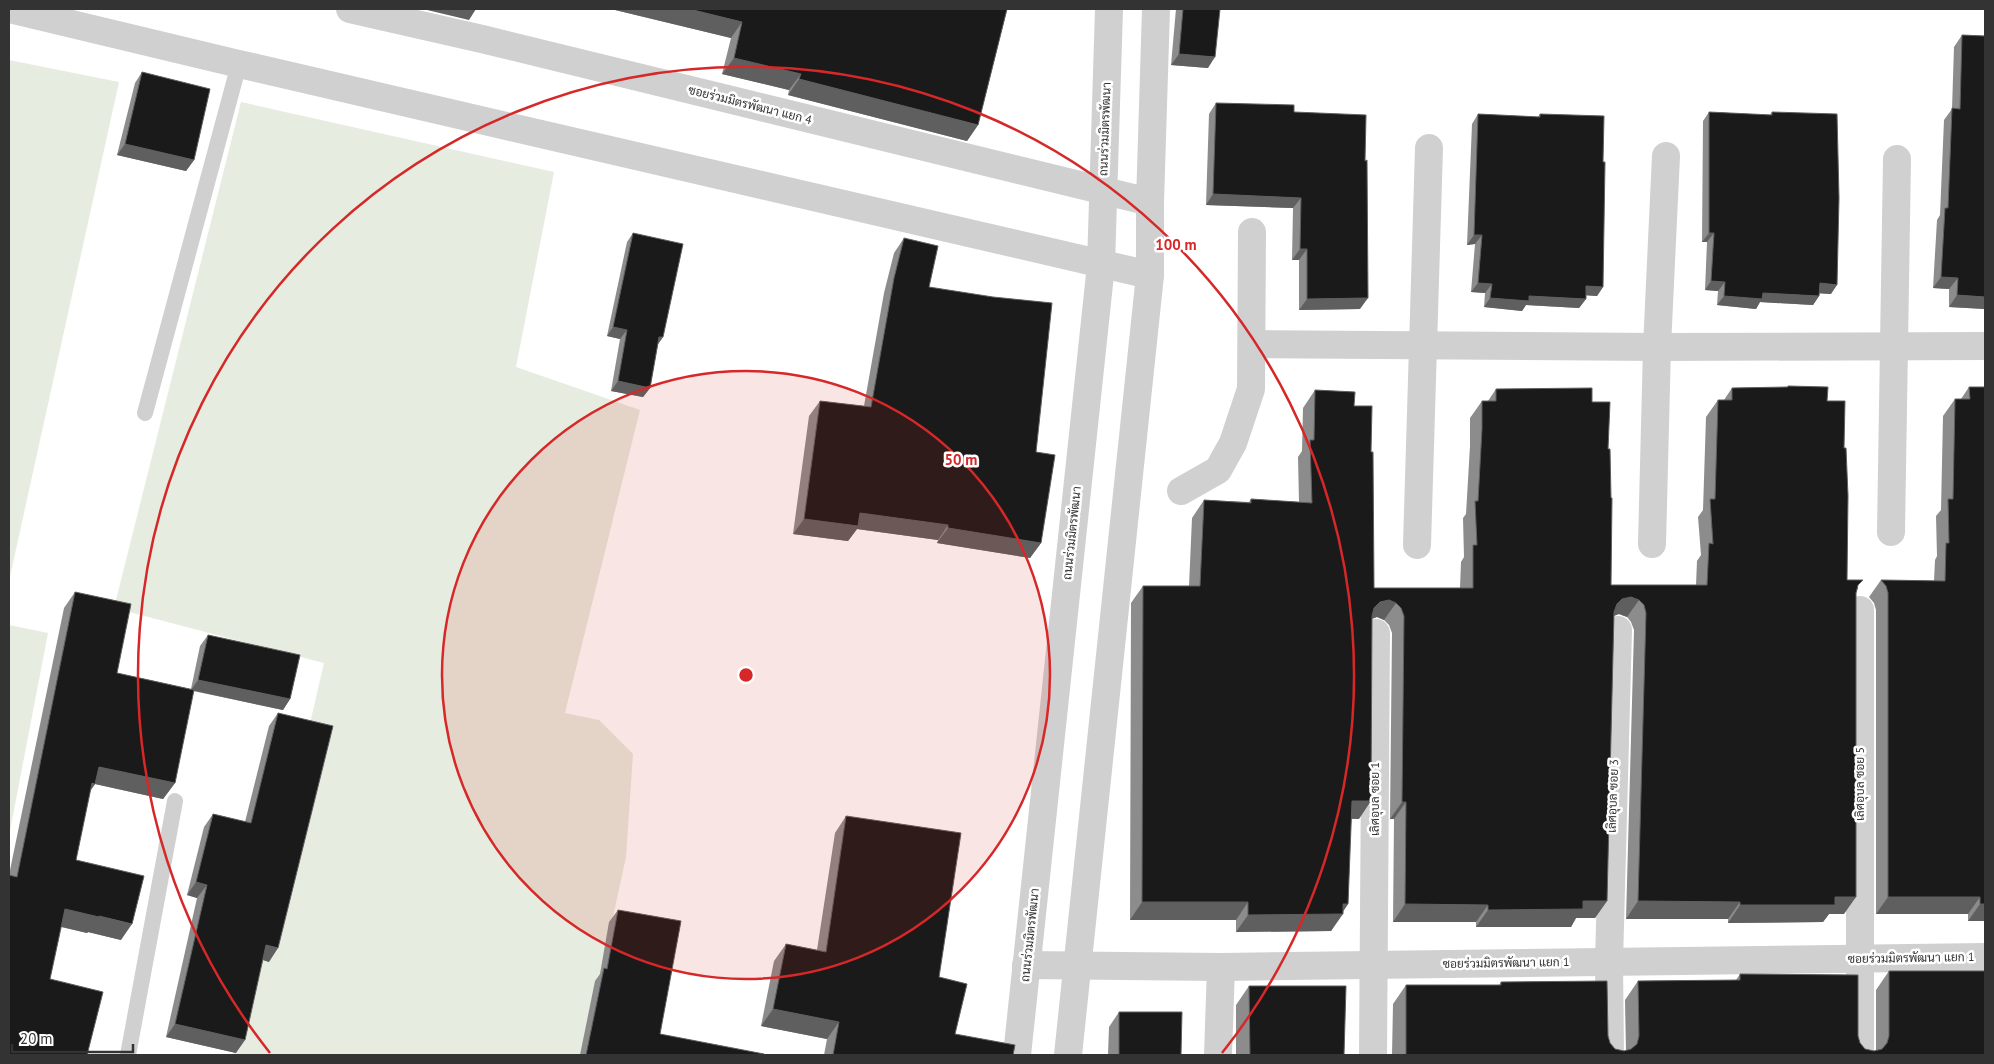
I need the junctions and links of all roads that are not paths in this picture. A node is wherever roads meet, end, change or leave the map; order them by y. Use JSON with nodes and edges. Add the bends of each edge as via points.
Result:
{"nodes":[{"id":1,"x":9,"y":9,"type":"edge"},
{"id":2,"x":350,"y":9,"type":"edge"},
{"id":3,"x":1109,"y":9,"type":"edge"},
{"id":4,"x":1156,"y":9,"type":"edge"},
{"id":5,"x":239,"y":64,"type":"junction"},
{"id":6,"x":1429,"y":148,"type":"dead end"},
{"id":7,"x":1666,"y":156,"type":"dead end"},
{"id":8,"x":1897,"y":159,"type":"dead end"},
{"id":9,"x":1103,"y":191,"type":"junction"},
{"id":10,"x":1150,"y":202,"type":"junction"},
{"id":11,"x":1252,"y":232,"type":"dead end"},
{"id":12,"x":1101,"y":265,"type":"junction"},
{"id":13,"x":1150,"y":275,"type":"junction"},
{"id":14,"x":1253,"y":344,"type":"junction"},
{"id":15,"x":1424,"y":344,"type":"junction"},
{"id":16,"x":1893,"y":346,"type":"junction"},
{"id":17,"x":1985,"y":346,"type":"edge"},
{"id":18,"x":1657,"y":347,"type":"junction"},
{"id":19,"x":145,"y":413,"type":"dead end"},
{"id":20,"x":1181,"y":491,"type":"dead end"},
{"id":21,"x":1891,"y":532,"type":"dead end"},
{"id":22,"x":1652,"y":544,"type":"dead end"},
{"id":23,"x":1418,"y":545,"type":"dead end"},
{"id":24,"x":1860,"y":610,"type":"edge"},
{"id":25,"x":1618,"y":630,"type":"edge"},
{"id":26,"x":1376,"y":633,"type":"edge"},
{"id":27,"x":175,"y":801,"type":"edge"},
{"id":28,"x":1985,"y":957,"type":"edge"},
{"id":29,"x":1860,"y":959,"type":"junction"},
{"id":30,"x":1608,"y":962,"type":"junction"},
{"id":31,"x":1026,"y":965,"type":"junction"},
{"id":32,"x":1374,"y":965,"type":"junction"},
{"id":33,"x":1077,"y":966,"type":"junction"},
{"id":34,"x":1220,"y":967,"type":"junction"},
{"id":35,"x":128,"y":1055,"type":"edge"},
{"id":36,"x":1016,"y":1055,"type":"edge"},
{"id":37,"x":1068,"y":1055,"type":"edge"},
{"id":38,"x":1218,"y":1055,"type":"edge"},
{"id":39,"x":1373,"y":1055,"type":"edge"},
{"id":40,"x":1610,"y":1055,"type":"edge"},
{"id":41,"x":1860,"y":1055,"type":"edge"}],
"edges":[{"from":1,"to":5,"type":"street"},
{"from":2,"to":9,"type":"street","name":"ซอยร่วมมิตรพัฒนา แยก 4"},
{"from":3,"to":9,"type":"street","name":"ถนนร่วมมิตรพัฒนา"},
{"from":4,"to":10,"type":"street"},
{"from":5,"to":12,"type":"street"},
{"from":5,"to":19,"type":"lane"},
{"from":6,"to":15,"type":"street"},
{"from":7,"to":18,"type":"street"},
{"from":8,"to":16,"type":"street"},
{"from":9,"to":10,"type":"street","name":"ซอยร่วมมิตรพัฒนา แยก 4"},
{"from":9,"to":12,"type":"street","name":"ถนนร่วมมิตรพัฒนา"},
{"from":10,"to":13,"type":"street"},
{"from":11,"to":14,"type":"street"},
{"from":12,"to":13,"type":"street"},
{"from":12,"to":31,"type":"street","name":"ถนนร่วมมิตรพัฒนา"},
{"from":13,"to":33,"type":"street"},
{"from":14,"to":15,"type":"street"},
{"from":14,"to":20,"type":"street","via":[[1251,389],[1233,443],[1218,470]]},
{"from":15,"to":18,"type":"street"},
{"from":15,"to":23,"type":"street"},
{"from":16,"to":17,"type":"street"},
{"from":16,"to":18,"type":"street"},
{"from":16,"to":21,"type":"street"},
{"from":18,"to":22,"type":"street"},
{"from":24,"to":29,"type":"street","name":"เลิศอุบล ซอย 5"},
{"from":25,"to":30,"type":"street","name":"เลิศอุบล ซอย 3"},
{"from":26,"to":32,"type":"street","name":"เลิศอุบล ซอย 1"},
{"from":27,"to":35,"type":"lane"},
{"from":28,"to":29,"type":"street","name":"ซอยร่วมมิตรพัฒนา แยก 1"},
{"from":29,"to":30,"type":"street","name":"ซอยร่วมมิตรพัฒนา แยก 1"},
{"from":29,"to":41,"type":"street","name":"เลิศอุบล ซอย 5"},
{"from":30,"to":32,"type":"street","name":"ซอยร่วมมิตรพัฒนา แยก 1"},
{"from":30,"to":40,"type":"street","name":"เลิศอุบล ซอย 3"},
{"from":31,"to":33,"type":"street","name":"ซอยร่วมมิตรพัฒนา แยก 1"},
{"from":31,"to":36,"type":"street","name":"ถนนร่วมมิตรพัฒนา"},
{"from":32,"to":34,"type":"street","name":"ซอยร่วมมิตรพัฒนา แยก 1"},
{"from":32,"to":39,"type":"street","name":"เลิศอุบล ซอย 1"},
{"from":33,"to":34,"type":"street","name":"ซอยร่วมมิตรพัฒนา แยก 1"},
{"from":33,"to":37,"type":"street"},
{"from":34,"to":38,"type":"street"}]}
